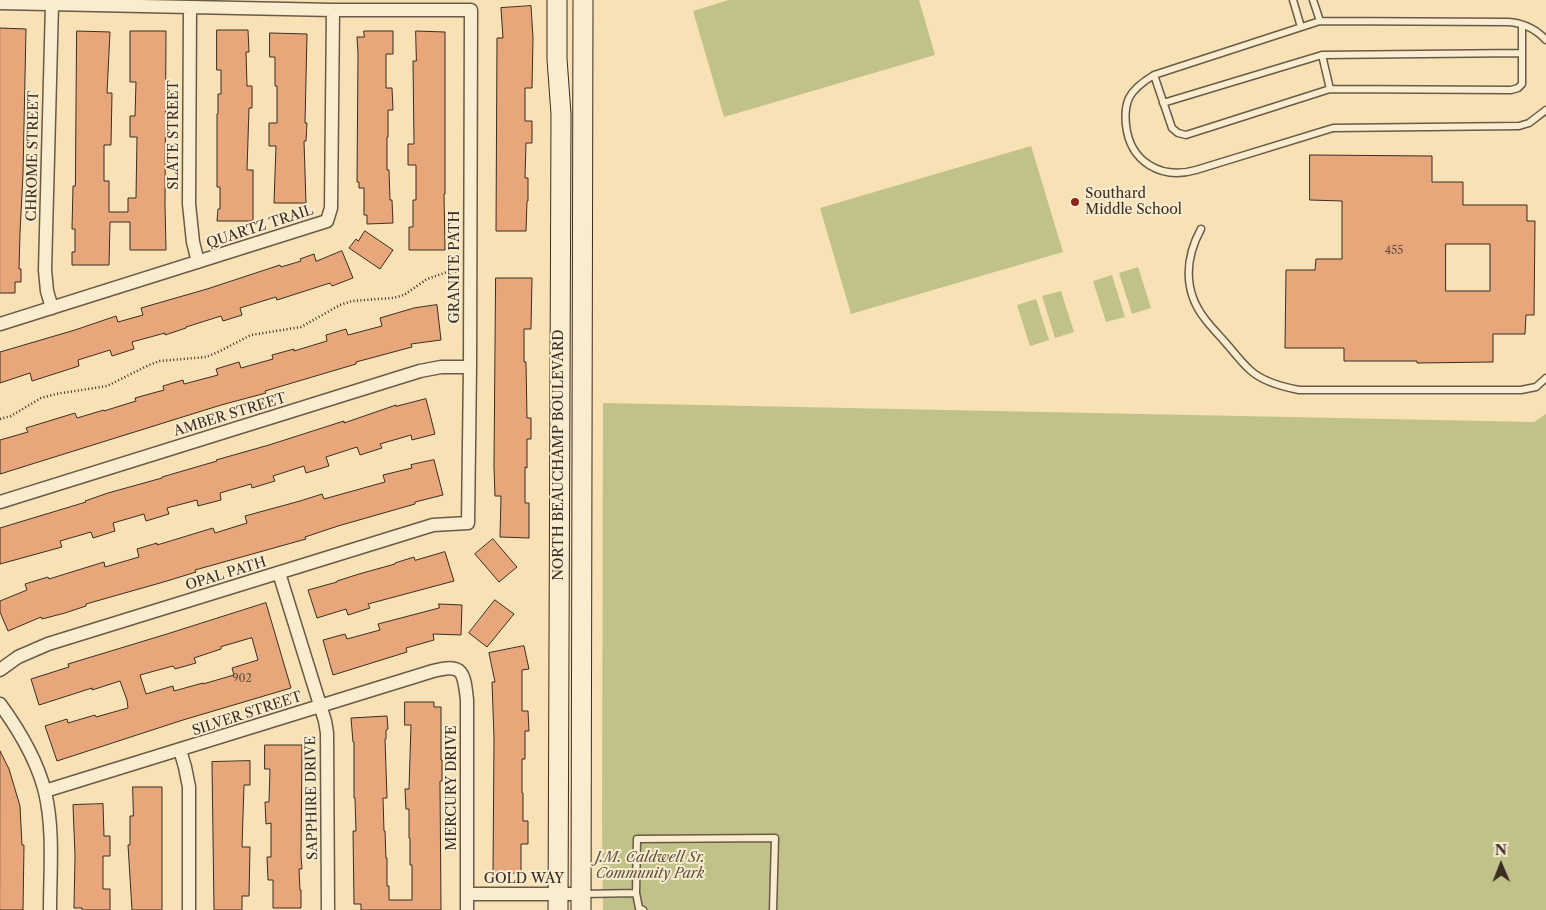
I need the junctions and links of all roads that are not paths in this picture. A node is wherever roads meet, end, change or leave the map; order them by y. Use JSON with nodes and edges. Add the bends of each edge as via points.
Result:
{"nodes":[{"id":1,"x":557,"y":0,"type":"edge"},
{"id":2,"x":583,"y":0,"type":"edge"},
{"id":3,"x":1293,"y":0,"type":"edge"},
{"id":4,"x":1313,"y":0,"type":"edge"},
{"id":5,"x":0,"y":3,"type":"edge"},
{"id":6,"x":125,"y":3,"type":"edge"},
{"id":7,"x":52,"y":4,"type":"junction"},
{"id":8,"x":190,"y":7,"type":"junction"},
{"id":9,"x":333,"y":10,"type":"junction"},
{"id":10,"x":1320,"y":21,"type":"junction"},
{"id":11,"x":1522,"y":24,"type":"junction"},
{"id":12,"x":1301,"y":26,"type":"junction"},
{"id":13,"x":1546,"y":40,"type":"edge"},
{"id":14,"x":1522,"y":52,"type":"junction"},
{"id":15,"x":1322,"y":55,"type":"junction"},
{"id":16,"x":1154,"y":75,"type":"junction"},
{"id":17,"x":1330,"y":89,"type":"junction"},
{"id":18,"x":1163,"y":103,"type":"junction"},
{"id":19,"x":1546,"y":110,"type":"edge"},
{"id":20,"x":1201,"y":229,"type":"dead end"},
{"id":21,"x":198,"y":262,"type":"junction"},
{"id":22,"x":52,"y":308,"type":"junction"},
{"id":23,"x":0,"y":324,"type":"edge"},
{"id":24,"x":470,"y":366,"type":"junction"},
{"id":25,"x":1546,"y":378,"type":"edge"},
{"id":26,"x":0,"y":502,"type":"edge"},
{"id":27,"x":468,"y":523,"type":"joint"},
{"id":28,"x":279,"y":573,"type":"junction"},
{"id":29,"x":458,"y":669,"type":"joint"},
{"id":30,"x":0,"y":670,"type":"edge"},
{"id":31,"x":0,"y":704,"type":"edge"},
{"id":32,"x":321,"y":706,"type":"junction"},
{"id":33,"x":180,"y":750,"type":"junction"},
{"id":34,"x":45,"y":792,"type":"junction"},
{"id":35,"x":636,"y":893,"type":"junction"},
{"id":36,"x":467,"y":894,"type":"junction"},
{"id":37,"x":558,"y":902,"type":"edge"},
{"id":38,"x":581,"y":902,"type":"edge"},
{"id":39,"x":50,"y":910,"type":"edge"},
{"id":40,"x":189,"y":910,"type":"edge"},
{"id":41,"x":328,"y":910,"type":"edge"},
{"id":42,"x":467,"y":910,"type":"edge"},
{"id":43,"x":643,"y":910,"type":"edge"},
{"id":44,"x":773,"y":910,"type":"edge"}],
"edges":[{"from":1,"to":37,"type":"street","name":"NORTH BEAUCHAMP BOULEVARD","via":[[561,114]]},
{"from":2,"to":38,"type":"street","name":"NORTH BEAUCHAMP BOULEVARD"},
{"from":3,"to":12,"type":"lane"},
{"from":4,"to":10,"type":"lane"},
{"from":5,"to":7,"type":"street"},
{"from":6,"to":7,"type":"street"},
{"from":6,"to":8,"type":"street"},
{"from":7,"to":22,"type":"street","name":"CHROME STREET","via":[[45,270]]},
{"from":8,"to":9,"type":"street"},
{"from":8,"to":21,"type":"street","name":"SLATE STREET","via":[[189,204]]},
{"from":9,"to":21,"type":"street","name":"QUARTZ TRAIL","via":[[331,208],[327,221]]},
{"from":9,"to":24,"type":"street","name":"GRANITE PATH","via":[[471,10]]},
{"from":10,"to":11,"type":"lane"},
{"from":10,"to":12,"type":"lane"},
{"from":11,"to":13,"type":"lane"},
{"from":11,"to":14,"type":"lane"},
{"from":12,"to":16,"type":"lane"},
{"from":14,"to":15,"type":"lane"},
{"from":14,"to":17,"type":"lane","via":[[1522,84],[1511,90]]},
{"from":15,"to":17,"type":"lane"},
{"from":15,"to":18,"type":"lane"},
{"from":16,"to":18,"type":"lane"},
{"from":16,"to":19,"type":"lane","via":[[1135,89],[1129,98],[1125,114],[1127,131],[1133,148],[1142,159],[1155,168],[1177,174],[1333,128],[1513,126],[1529,123]]},
{"from":17,"to":18,"type":"lane","via":[[1186,135],[1172,128]]},
{"from":20,"to":25,"type":"lane","via":[[1194,241],[1188,272],[1196,304],[1251,371],[1265,380],[1299,390],[1521,390],[1536,386]]},
{"from":21,"to":22,"type":"street","name":"QUARTZ TRAIL"},
{"from":22,"to":23,"type":"street","name":"QUARTZ TRAIL"},
{"from":24,"to":26,"type":"street","name":"AMBER STREET","via":[[440,367],[420,372]]},
{"from":24,"to":27,"type":"street","name":"GRANITE PATH"},
{"from":27,"to":28,"type":"street","name":"OPAL PATH","via":[[426,527]]},
{"from":28,"to":30,"type":"street","name":"OPAL PATH","via":[[48,644],[18,657]]},
{"from":28,"to":32,"type":"street","name":"SAPPHIRE DRIVE"},
{"from":29,"to":32,"type":"street","name":"SILVER STREET","via":[[433,671]]},
{"from":29,"to":36,"type":"street","name":"MERCURY DRIVE","via":[[464,680],[467,700]]},
{"from":31,"to":34,"type":"street","via":[[29,750]]},
{"from":32,"to":33,"type":"street","name":"SILVER STREET"},
{"from":32,"to":41,"type":"street","name":"SAPPHIRE DRIVE","via":[[328,747]]},
{"from":33,"to":34,"type":"street","name":"SILVER STREET"},
{"from":33,"to":40,"type":"street","via":[[189,787]]},
{"from":34,"to":39,"type":"street","via":[[50,831]]},
{"from":35,"to":38,"type":"lane"},
{"from":35,"to":43,"type":"lane"},
{"from":35,"to":44,"type":"lane","via":[[637,839],[775,838]]},
{"from":36,"to":37,"type":"street","name":"GOLD WAY"},
{"from":36,"to":42,"type":"street","name":"MERCURY DRIVE"},
{"from":37,"to":38,"type":"street","name":"GOLD WAY"}]}
